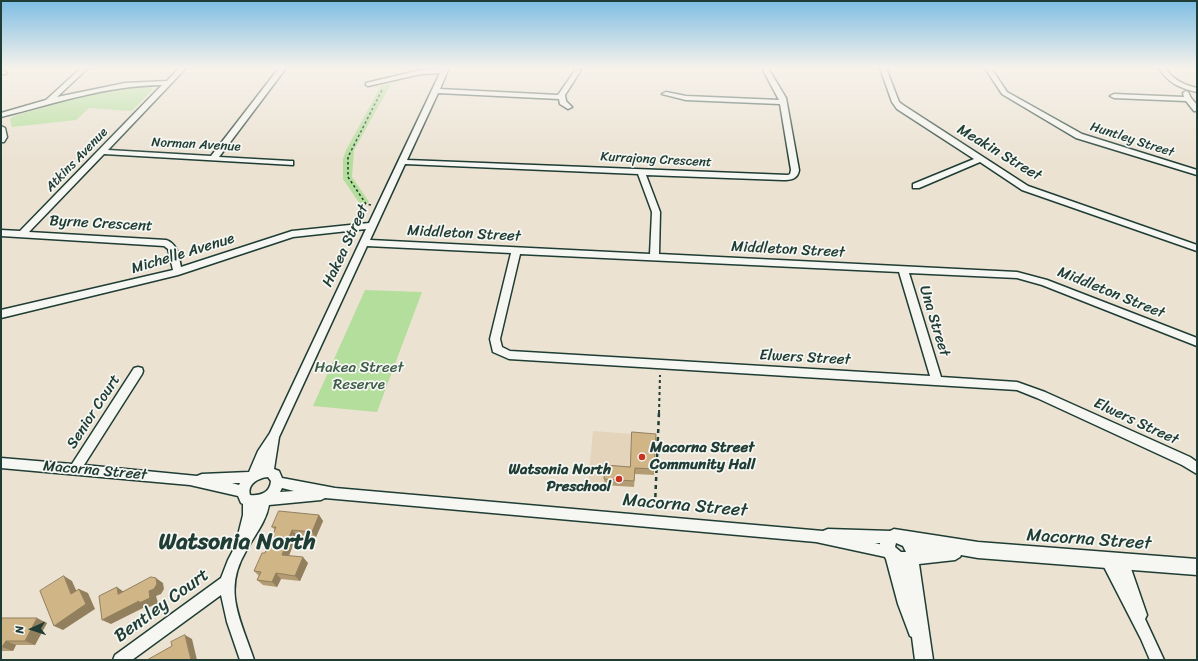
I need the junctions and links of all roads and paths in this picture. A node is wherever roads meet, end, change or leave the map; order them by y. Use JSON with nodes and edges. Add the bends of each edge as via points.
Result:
{"nodes":[{"id":1,"x":50,"y":99,"type":"edge"},
{"id":2,"x":57,"y":99,"type":"edge"},
{"id":3,"x":153,"y":99,"type":"edge"},
{"id":4,"x":259,"y":99,"type":"edge"},
{"id":5,"x":378,"y":99,"type":"edge"},
{"id":6,"x":432,"y":99,"type":"edge"},
{"id":7,"x":562,"y":99,"type":"edge"},
{"id":8,"x":707,"y":99,"type":"edge"},
{"id":9,"x":782,"y":99,"type":"edge"},
{"id":10,"x":895,"y":99,"type":"edge"},
{"id":11,"x":1014,"y":99,"type":"edge"},
{"id":12,"x":1184,"y":99,"type":"edge"},
{"id":13,"x":1188,"y":99,"type":"joint"},
{"id":14,"x":48,"y":101,"type":"junction"},
{"id":15,"x":783,"y":102,"type":"junction"},
{"id":16,"x":568,"y":107,"type":"dead end"},
{"id":17,"x":1197,"y":108,"type":"edge"},
{"id":18,"x":1,"y":115,"type":"edge"},
{"id":19,"x":1,"y":128,"type":"edge"},
{"id":20,"x":1,"y":140,"type":"edge"},
{"id":21,"x":101,"y":152,"type":"junction"},
{"id":22,"x":214,"y":158,"type":"junction"},
{"id":23,"x":980,"y":159,"type":"junction"},
{"id":24,"x":403,"y":162,"type":"junction"},
{"id":25,"x":290,"y":163,"type":"dead end"},
{"id":26,"x":641,"y":171,"type":"junction"},
{"id":27,"x":1197,"y":173,"type":"edge"},
{"id":28,"x":916,"y":186,"type":"dead end"},
{"id":29,"x":372,"y":205,"type":"dead end"},
{"id":30,"x":372,"y":226,"type":"junction"},
{"id":31,"x":1,"y":233,"type":"edge"},
{"id":32,"x":22,"y":234,"type":"junction"},
{"id":33,"x":365,"y":243,"type":"junction"},
{"id":34,"x":1197,"y":248,"type":"edge"},
{"id":35,"x":516,"y":250,"type":"junction"},
{"id":36,"x":654,"y":257,"type":"junction"},
{"id":37,"x":902,"y":270,"type":"junction"},
{"id":38,"x":178,"y":272,"type":"junction"},
{"id":39,"x":1,"y":314,"type":"edge"},
{"id":40,"x":1197,"y":342,"type":"edge"},
{"id":41,"x":138,"y":371,"type":"dead end"},
{"id":42,"x":660,"y":374,"type":"dead end"},
{"id":43,"x":936,"y":381,"type":"junction"},
{"id":44,"x":274,"y":436,"type":"junction"},
{"id":45,"x":1,"y":463,"type":"edge"},
{"id":46,"x":75,"y":469,"type":"junction"},
{"id":47,"x":1197,"y":469,"type":"edge"},
{"id":48,"x":268,"y":472,"type":"junction"},
{"id":49,"x":253,"y":476,"type":"junction"},
{"id":50,"x":190,"y":480,"type":"junction"},
{"id":51,"x":278,"y":482,"type":"junction"},
{"id":52,"x":335,"y":494,"type":"junction"},
{"id":53,"x":246,"y":496,"type":"junction"},
{"id":54,"x":265,"y":499,"type":"junction"},
{"id":55,"x":655,"y":505,"type":"dead end"},
{"id":56,"x":907,"y":539,"type":"junction"},
{"id":57,"x":240,"y":548,"type":"junction"},
{"id":58,"x":891,"y":549,"type":"junction"},
{"id":59,"x":978,"y":550,"type":"junction"},
{"id":60,"x":912,"y":558,"type":"junction"},
{"id":61,"x":1115,"y":561,"type":"junction"},
{"id":62,"x":1197,"y":567,"type":"edge"},
{"id":63,"x":227,"y":582,"type":"junction"},
{"id":64,"x":922,"y":652,"type":"edge"},
{"id":65,"x":120,"y":660,"type":"edge"},
{"id":66,"x":247,"y":660,"type":"edge"},
{"id":67,"x":1157,"y":660,"type":"edge"}],
"edges":[{"from":1,"to":14,"type":"street"},
{"from":2,"to":14,"type":"street"},
{"from":3,"to":21,"type":"street","name":"Atkins Avenue"},
{"from":4,"to":22,"type":"street"},
{"from":5,"to":29,"type":"path","via":[[348,157],[348,177],[366,204]]},
{"from":6,"to":24,"type":"street","name":"Hakea Street"},
{"from":7,"to":16,"type":"street"},
{"from":8,"to":15,"type":"street"},
{"from":9,"to":15,"type":"street","name":"Kurrajong Crescent"},
{"from":10,"to":23,"type":"street","name":"Meakin Street","via":[[900,107]]},
{"from":11,"to":27,"type":"street","name":"Huntley Street","via":[[1079,136]]},
{"from":12,"to":13,"type":"street"},
{"from":13,"to":17,"type":"street"},
{"from":14,"to":18,"type":"street"},
{"from":15,"to":26,"type":"street","name":"Kurrajong Crescent","via":[[795,170],[791,177]]},
{"from":19,"to":20,"type":"street"},
{"from":21,"to":22,"type":"street","name":"Norman Avenue"},
{"from":21,"to":32,"type":"street","name":"Atkins Avenue"},
{"from":22,"to":25,"type":"street","name":"Norman Avenue"},
{"from":23,"to":28,"type":"street"},
{"from":23,"to":34,"type":"street","name":"Meakin Street","via":[[1025,188]]},
{"from":24,"to":26,"type":"street","name":"Kurrajong Crescent"},
{"from":24,"to":30,"type":"street","name":"Hakea Street"},
{"from":26,"to":36,"type":"street","via":[[656,212]]},
{"from":30,"to":33,"type":"street","name":"Hakea Street"},
{"from":30,"to":38,"type":"street","name":"Michelle Avenue","via":[[292,234]]},
{"from":31,"to":32,"type":"street","name":"Byrne Crescent"},
{"from":32,"to":38,"type":"street","name":"Byrne Crescent","via":[[166,243],[172,248]]},
{"from":33,"to":35,"type":"street","name":"Middleton Street"},
{"from":33,"to":44,"type":"street","name":"Hakea Street"},
{"from":35,"to":36,"type":"street","name":"Middleton Street"},
{"from":35,"to":43,"type":"street","name":"Elwers Street","via":[[495,339],[497,349],[509,355]]},
{"from":36,"to":37,"type":"street","name":"Middleton Street"},
{"from":37,"to":40,"type":"street","name":"Middleton Street","via":[[1030,278]]},
{"from":37,"to":43,"type":"street","name":"Una Street"},
{"from":38,"to":39,"type":"street","name":"Michelle Avenue"},
{"from":41,"to":46,"type":"street","name":"Senior Court"},
{"from":42,"to":55,"type":"path"},
{"from":43,"to":47,"type":"street","name":"Elwers Street","via":[[1023,388],[1186,461]]},
{"from":44,"to":48,"type":"street","name":"Hakea Street"},
{"from":44,"to":49,"type":"street","name":"Hakea Street"},
{"from":45,"to":46,"type":"street","name":"Macorna Street"},
{"from":46,"to":50,"type":"street","name":"Macorna Street"},
{"from":48,"to":49,"type":"street"},
{"from":48,"to":51,"type":"street","via":[[275,475]]},
{"from":49,"to":50,"type":"street","name":"Macorna Street"},
{"from":49,"to":53,"type":"street","via":[[244,486]]},
{"from":50,"to":53,"type":"street","name":"Macorna Street"},
{"from":51,"to":52,"type":"street","name":"Macorna Street"},
{"from":51,"to":54,"type":"street","via":[[274,491]]},
{"from":52,"to":54,"type":"street","name":"Macorna Street"},
{"from":52,"to":58,"type":"street","name":"Macorna Street","via":[[816,536]]},
{"from":53,"to":54,"type":"street","via":[[253,502]]},
{"from":53,"to":57,"type":"street","via":[[249,515]]},
{"from":54,"to":57,"type":"street","via":[[256,523]]},
{"from":56,"to":58,"type":"street","via":[[898,536]]},
{"from":56,"to":59,"type":"street","name":"Macorna Street"},
{"from":56,"to":60,"type":"street","via":[[914,550]]},
{"from":57,"to":63,"type":"street"},
{"from":58,"to":60,"type":"street","via":[[902,561]]},
{"from":58,"to":64,"type":"street"},
{"from":59,"to":60,"type":"street","name":"Macorna Street","via":[[935,553]]},
{"from":59,"to":61,"type":"street","name":"Macorna Street"},
{"from":60,"to":64,"type":"street"},
{"from":61,"to":62,"type":"street","name":"Macorna Street"},
{"from":61,"to":67,"type":"street","via":[[1139,608]]},
{"from":63,"to":65,"type":"street","name":"Bentley Court"},
{"from":63,"to":66,"type":"street","via":[[228,597]]}]}
